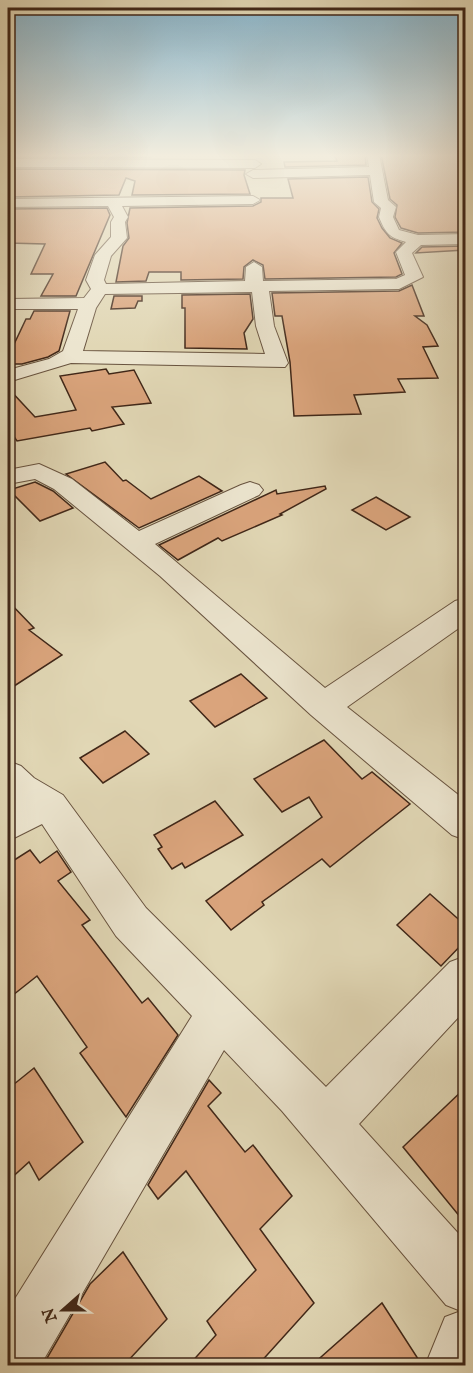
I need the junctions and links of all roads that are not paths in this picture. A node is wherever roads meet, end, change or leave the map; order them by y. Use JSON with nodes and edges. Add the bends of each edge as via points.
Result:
{"nodes":[{"id":1,"x":120,"y":218,"type":"edge"},
{"id":2,"x":386,"y":218,"type":"edge"},
{"id":3,"x":465,"y":239,"type":"edge"},
{"id":4,"x":417,"y":240,"type":"junction"},
{"id":5,"x":254,"y":266,"type":"dead end"},
{"id":6,"x":260,"y":287,"type":"junction"},
{"id":7,"x":95,"y":296,"type":"junction"},
{"id":8,"x":8,"y":304,"type":"edge"},
{"id":9,"x":68,"y":357,"type":"junction"},
{"id":10,"x":8,"y":376,"type":"edge"},
{"id":11,"x":8,"y":477,"type":"edge"},
{"id":12,"x":250,"y":490,"type":"dead end"},
{"id":13,"x":135,"y":543,"type":"junction"},
{"id":14,"x":465,"y":608,"type":"edge"},
{"id":15,"x":323,"y":706,"type":"junction"},
{"id":16,"x":8,"y":776,"type":"edge"},
{"id":17,"x":46,"y":803,"type":"junction"},
{"id":18,"x":465,"y":824,"type":"edge"},
{"id":19,"x":8,"y":825,"type":"edge"},
{"id":20,"x":465,"y":977,"type":"edge"},
{"id":21,"x":218,"y":1017,"type":"junction"},
{"id":22,"x":325,"y":1123,"type":"junction"},
{"id":23,"x":465,"y":1285,"type":"edge"},
{"id":24,"x":465,"y":1296,"type":"edge"},
{"id":25,"x":465,"y":1338,"type":"edge"},
{"id":26,"x":8,"y":1364,"type":"edge"},
{"id":27,"x":14,"y":1365,"type":"edge"},
{"id":28,"x":454,"y":1365,"type":"edge"}],
"edges":[{"from":1,"to":7,"type":"street","via":[[119,238],[103,255],[95,280]]},
{"from":2,"to":4,"type":"street","via":[[392,232]]},
{"from":3,"to":4,"type":"street"},
{"from":4,"to":6,"type":"street","via":[[404,252],[414,277],[407,282]]},
{"from":5,"to":6,"type":"street","via":[[255,283]]},
{"from":6,"to":7,"type":"street"},
{"from":6,"to":9,"type":"street","via":[[265,326],[278,363],[257,359]]},
{"from":7,"to":8,"type":"street"},
{"from":7,"to":9,"type":"street"},
{"from":9,"to":10,"type":"street"},
{"from":11,"to":13,"type":"street","via":[[39,471],[63,483]]},
{"from":12,"to":13,"type":"street"},
{"from":13,"to":15,"type":"street","via":[[237,627]]},
{"from":14,"to":15,"type":"street"},
{"from":15,"to":18,"type":"street"},
{"from":16,"to":17,"type":"street","via":[[21,789]]},
{"from":17,"to":19,"type":"street"},
{"from":17,"to":22,"type":"street","via":[[131,922]]},
{"from":20,"to":22,"type":"street"},
{"from":21,"to":24,"type":"street"},
{"from":21,"to":26,"type":"street"},
{"from":21,"to":27,"type":"street"},
{"from":22,"to":23,"type":"street"},
{"from":25,"to":28,"type":"street"}]}
